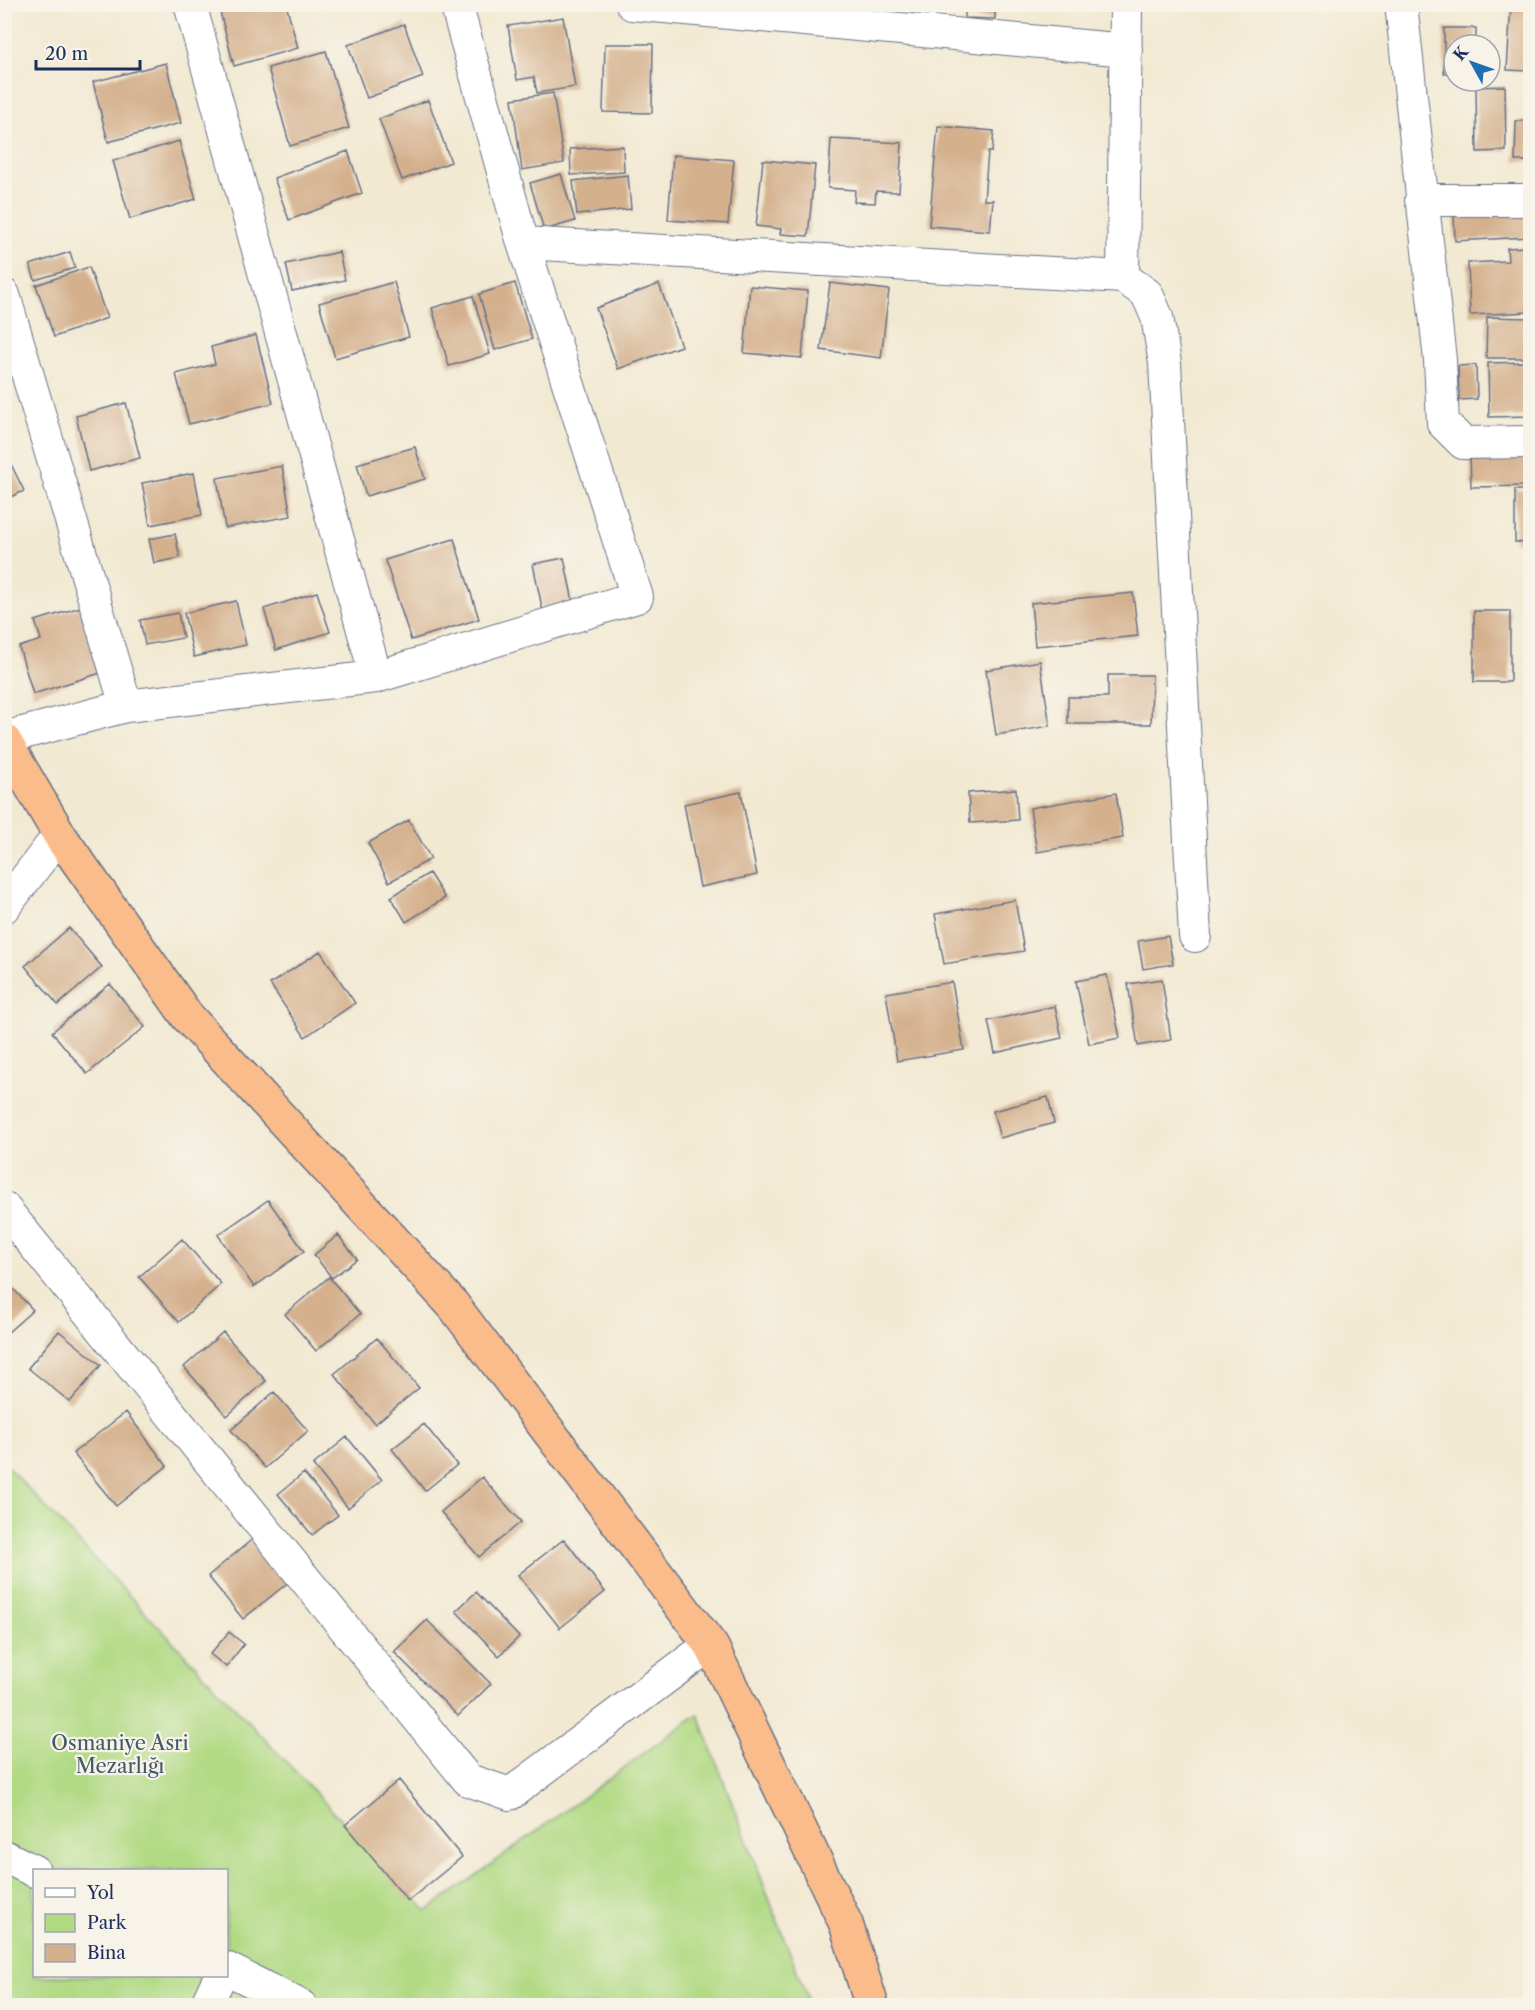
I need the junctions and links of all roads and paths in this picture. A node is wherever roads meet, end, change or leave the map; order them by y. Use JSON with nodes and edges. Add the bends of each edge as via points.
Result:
{"nodes":[{"id":1,"x":190,"y":4,"type":"edge"},
{"id":2,"x":456,"y":4,"type":"edge"},
{"id":3,"x":633,"y":4,"type":"edge"},
{"id":4,"x":1126,"y":4,"type":"edge"},
{"id":5,"x":1401,"y":4,"type":"edge"},
{"id":6,"x":1126,"y":50,"type":"junction"},
{"id":7,"x":1421,"y":200,"type":"junction"},
{"id":8,"x":1530,"y":200,"type":"edge"},
{"id":9,"x":523,"y":243,"type":"junction"},
{"id":10,"x":1123,"y":277,"type":"junction"},
{"id":11,"x":4,"y":295,"type":"edge"},
{"id":12,"x":1530,"y":442,"type":"edge"},
{"id":13,"x":376,"y":677,"type":"junction"},
{"id":14,"x":126,"y":706,"type":"junction"},
{"id":15,"x":4,"y":739,"type":"edge"},
{"id":16,"x":4,"y":757,"type":"edge"},
{"id":17,"x":58,"y":851,"type":"junction"},
{"id":18,"x":4,"y":907,"type":"edge"},
{"id":19,"x":1196,"y":936,"type":"dead end"},
{"id":20,"x":4,"y":1208,"type":"edge"},
{"id":21,"x":699,"y":1653,"type":"junction"},
{"id":22,"x":4,"y":1856,"type":"edge"},
{"id":23,"x":33,"y":1870,"type":"edge"},
{"id":24,"x":228,"y":1969,"type":"edge"},
{"id":25,"x":220,"y":1977,"type":"edge"},
{"id":26,"x":206,"y":2006,"type":"edge"},
{"id":27,"x":301,"y":2006,"type":"edge"},
{"id":28,"x":858,"y":2006,"type":"edge"},
{"id":29,"x":872,"y":2006,"type":"edge"}],
"edges":[{"from":1,"to":13,"type":"street"},
{"from":2,"to":9,"type":"street"},
{"from":3,"to":6,"type":"street"},
{"from":4,"to":6,"type":"street"},
{"from":5,"to":7,"type":"street"},
{"from":6,"to":10,"type":"street"},
{"from":7,"to":8,"type":"street"},
{"from":7,"to":12,"type":"street","via":[[1440,360],[1443,423],[1463,443]]},
{"from":9,"to":10,"type":"street"},
{"from":9,"to":13,"type":"street","via":[[637,597]]},
{"from":10,"to":19,"type":"street","via":[[1147,294],[1157,317],[1165,363]]},
{"from":11,"to":14,"type":"street"},
{"from":13,"to":14,"type":"street"},
{"from":14,"to":15,"type":"street"},
{"from":15,"to":29,"type":"highway","via":[[62,839],[188,1016],[453,1305],[712,1647],[846,1924]]},
{"from":16,"to":17,"type":"highway"},
{"from":17,"to":18,"type":"street"},
{"from":17,"to":21,"type":"highway","via":[[182,1023],[445,1313]]},
{"from":20,"to":21,"type":"street","via":[[468,1780],[510,1794]]},
{"from":21,"to":28,"type":"highway","via":[[752,1747],[841,1953]]},
{"from":22,"to":23,"type":"street"},
{"from":24,"to":27,"type":"street"},
{"from":25,"to":26,"type":"street"}]}
